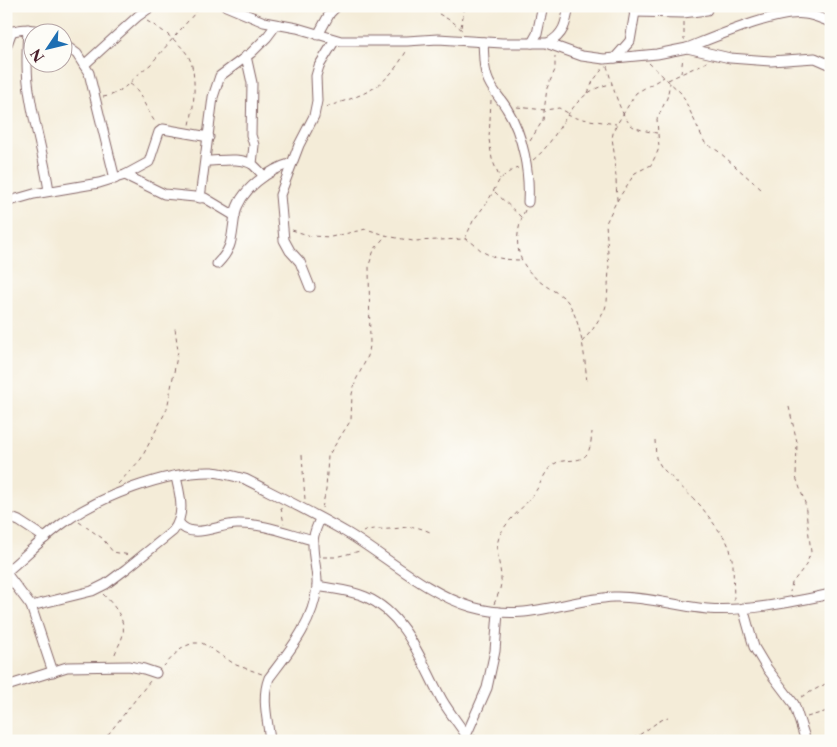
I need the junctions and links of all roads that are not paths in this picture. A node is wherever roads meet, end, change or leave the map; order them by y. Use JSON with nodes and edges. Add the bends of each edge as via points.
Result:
{"nodes":[{"id":1,"x":152,"y":6,"type":"edge"},
{"id":2,"x":226,"y":6,"type":"edge"},
{"id":3,"x":337,"y":6,"type":"edge"},
{"id":4,"x":543,"y":6,"type":"edge"},
{"id":5,"x":569,"y":6,"type":"edge"},
{"id":6,"x":633,"y":9,"type":"edge"},
{"id":7,"x":707,"y":10,"type":"dead end"},
{"id":8,"x":831,"y":22,"type":"edge"},
{"id":9,"x":276,"y":25,"type":"junction"},
{"id":10,"x":22,"y":30,"type":"edge"},
{"id":11,"x":9,"y":32,"type":"edge"},
{"id":12,"x":318,"y":35,"type":"junction"},
{"id":13,"x":334,"y":40,"type":"junction"},
{"id":14,"x":483,"y":42,"type":"junction"},
{"id":15,"x":532,"y":43,"type":"junction"},
{"id":16,"x":551,"y":44,"type":"junction"},
{"id":17,"x":6,"y":47,"type":"edge"},
{"id":18,"x":685,"y":48,"type":"junction"},
{"id":19,"x":72,"y":49,"type":"edge"},
{"id":20,"x":246,"y":56,"type":"junction"},
{"id":21,"x":615,"y":58,"type":"junction"},
{"id":22,"x":831,"y":64,"type":"edge"},
{"id":23,"x":84,"y":65,"type":"junction"},
{"id":24,"x":27,"y":72,"type":"edge"},
{"id":25,"x":209,"y":137,"type":"junction"},
{"id":26,"x":206,"y":161,"type":"junction"},
{"id":27,"x":292,"y":163,"type":"junction"},
{"id":28,"x":252,"y":164,"type":"junction"},
{"id":29,"x":125,"y":175,"type":"junction"},
{"id":30,"x":264,"y":176,"type":"junction"},
{"id":31,"x":115,"y":179,"type":"junction"},
{"id":32,"x":49,"y":192,"type":"junction"},
{"id":33,"x":200,"y":198,"type":"junction"},
{"id":34,"x":6,"y":202,"type":"edge"},
{"id":35,"x":528,"y":202,"type":"road end"},
{"id":36,"x":235,"y":216,"type":"junction"},
{"id":37,"x":217,"y":264,"type":"dead end"},
{"id":38,"x":310,"y":287,"type":"dead end"},
{"id":39,"x":176,"y":477,"type":"junction"},
{"id":40,"x":6,"y":516,"type":"edge"},
{"id":41,"x":320,"y":519,"type":"junction"},
{"id":42,"x":179,"y":523,"type":"junction"},
{"id":43,"x":45,"y":538,"type":"junction"},
{"id":44,"x":313,"y":540,"type":"junction"},
{"id":45,"x":6,"y":572,"type":"edge"},
{"id":46,"x":317,"y":586,"type":"junction"},
{"id":47,"x":829,"y":594,"type":"edge"},
{"id":48,"x":31,"y":606,"type":"junction"},
{"id":49,"x":739,"y":609,"type":"junction"},
{"id":50,"x":494,"y":612,"type":"junction"},
{"id":51,"x":53,"y":672,"type":"junction"},
{"id":52,"x":156,"y":673,"type":"road end"},
{"id":53,"x":6,"y":684,"type":"edge"},
{"id":54,"x":465,"y":738,"type":"edge"},
{"id":55,"x":270,"y":741,"type":"edge"},
{"id":56,"x":806,"y":741,"type":"edge"}],
"edges":[{"from":1,"to":23,"type":"street"},
{"from":2,"to":9,"type":"street"},
{"from":3,"to":12,"type":"street"},
{"from":4,"to":15,"type":"street"},
{"from":5,"to":16,"type":"street","via":[[562,32]]},
{"from":6,"to":7,"type":"street","via":[[683,13]]},
{"from":6,"to":21,"type":"street","via":[[630,41]]},
{"from":8,"to":18,"type":"street","via":[[803,13],[784,16]]},
{"from":9,"to":12,"type":"street"},
{"from":9,"to":20,"type":"street"},
{"from":10,"to":11,"type":"street"},
{"from":11,"to":17,"type":"street"},
{"from":12,"to":13,"type":"street"},
{"from":13,"to":14,"type":"street"},
{"from":13,"to":27,"type":"street","via":[[317,71],[316,110]]},
{"from":14,"to":15,"type":"street"},
{"from":14,"to":35,"type":"street","via":[[485,71],[493,92],[506,107],[516,127],[526,165]]},
{"from":15,"to":16,"type":"street"},
{"from":16,"to":21,"type":"street","via":[[582,56]]},
{"from":18,"to":21,"type":"street"},
{"from":18,"to":22,"type":"street","via":[[730,58],[771,61],[815,58]]},
{"from":19,"to":23,"type":"street"},
{"from":20,"to":25,"type":"street","via":[[220,76],[213,97]]},
{"from":20,"to":28,"type":"street","via":[[252,82]]},
{"from":23,"to":31,"type":"street","via":[[89,73]]},
{"from":24,"to":32,"type":"street"},
{"from":25,"to":26,"type":"street"},
{"from":25,"to":29,"type":"street","via":[[163,129],[149,162]]},
{"from":26,"to":28,"type":"street"},
{"from":26,"to":33,"type":"street"},
{"from":27,"to":30,"type":"street"},
{"from":27,"to":38,"type":"street","via":[[280,195],[282,226],[286,245],[300,262]]},
{"from":28,"to":30,"type":"street"},
{"from":29,"to":31,"type":"street"},
{"from":29,"to":33,"type":"street","via":[[164,194]]},
{"from":30,"to":36,"type":"street","via":[[248,191]]},
{"from":31,"to":32,"type":"street"},
{"from":32,"to":34,"type":"street"},
{"from":33,"to":36,"type":"street"},
{"from":36,"to":37,"type":"street","via":[[232,242]]},
{"from":39,"to":41,"type":"street","via":[[213,472],[245,479]]},
{"from":39,"to":42,"type":"street","via":[[181,506]]},
{"from":39,"to":43,"type":"street","via":[[143,484],[112,496],[72,517]]},
{"from":40,"to":43,"type":"street","via":[[20,521]]},
{"from":41,"to":44,"type":"street"},
{"from":41,"to":50,"type":"street","via":[[371,548],[436,592]]},
{"from":42,"to":44,"type":"street","via":[[195,532],[238,524],[270,528]]},
{"from":42,"to":48,"type":"street","via":[[126,569],[92,591]]},
{"from":43,"to":45,"type":"street"},
{"from":44,"to":46,"type":"street"},
{"from":45,"to":48,"type":"street"},
{"from":46,"to":54,"type":"street","via":[[365,596],[397,622]]},
{"from":46,"to":55,"type":"street","via":[[311,614],[301,634],[268,678],[264,694]]},
{"from":47,"to":49,"type":"street"},
{"from":48,"to":51,"type":"street"},
{"from":49,"to":50,"type":"street","via":[[616,597],[526,613]]},
{"from":49,"to":56,"type":"street","via":[[754,647],[790,699]]},
{"from":50,"to":54,"type":"street","via":[[495,651],[487,688]]},
{"from":51,"to":52,"type":"street","via":[[67,667],[111,666]]},
{"from":51,"to":53,"type":"street"}]}
